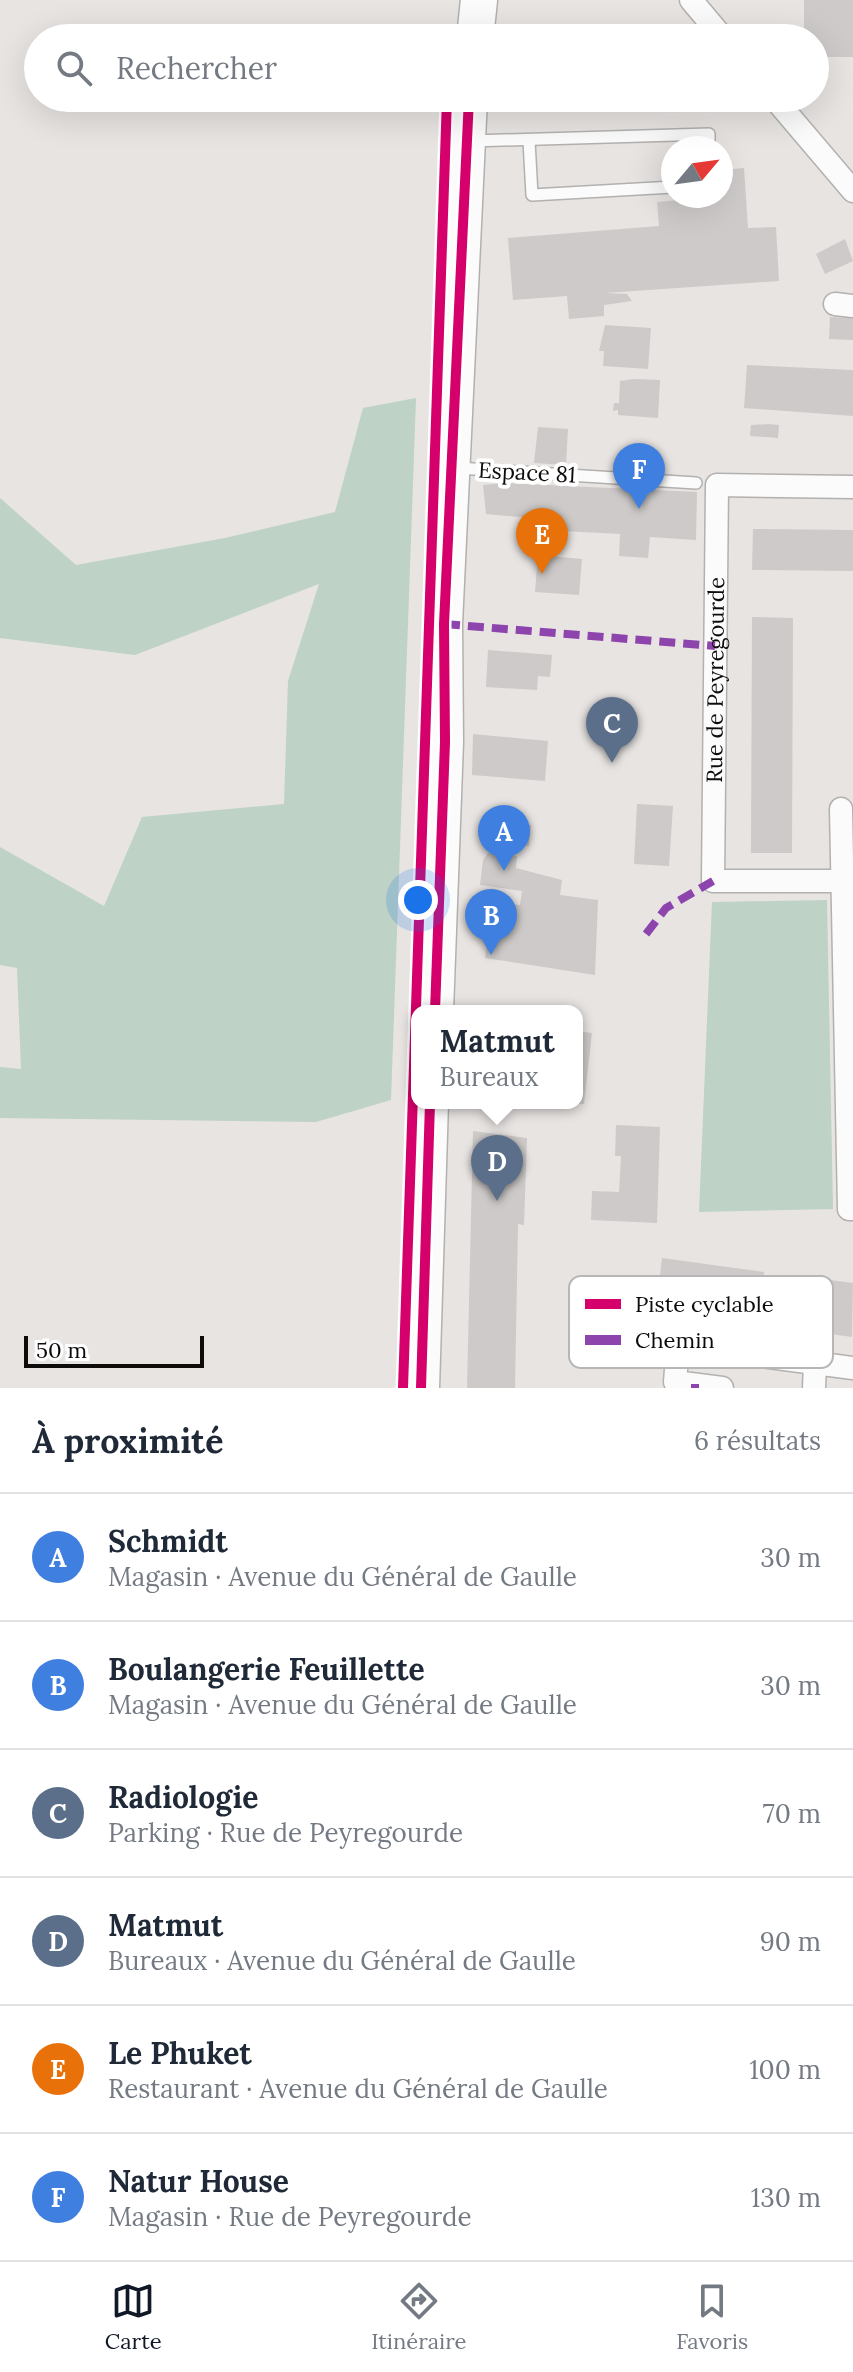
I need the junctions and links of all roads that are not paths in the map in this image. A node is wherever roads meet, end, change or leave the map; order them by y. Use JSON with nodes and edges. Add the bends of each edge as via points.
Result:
{"nodes":[{"id":1,"x":479,"y":0,"type":"edge"},
{"id":2,"x":691,"y":0,"type":"edge"},
{"id":3,"x":476,"y":24,"type":"edge"},
{"id":4,"x":711,"y":24,"type":"edge"},
{"id":5,"x":468,"y":112,"type":"edge"},
{"id":6,"x":786,"y":112,"type":"edge"},
{"id":7,"x":709,"y":136,"type":"edge"},
{"id":8,"x":466,"y":141,"type":"junction"},
{"id":9,"x":529,"y":141,"type":"junction"},
{"id":10,"x":661,"y":188,"type":"edge"},
{"id":11,"x":853,"y":191,"type":"edge"},
{"id":12,"x":453,"y":468,"type":"junction"},
{"id":13,"x":696,"y":483,"type":"dead end"},
{"id":14,"x":853,"y":487,"type":"edge"},
{"id":15,"x":841,"y":809,"type":"dead end"},
{"id":16,"x":842,"y":881,"type":"junction"},
{"id":17,"x":435,"y":1005,"type":"edge"},
{"id":18,"x":430,"y":1109,"type":"edge"},
{"id":19,"x":853,"y":1209,"type":"edge"},
{"id":20,"x":833,"y":1365,"type":"edge"},
{"id":21,"x":676,"y":1368,"type":"edge"},
{"id":22,"x":815,"y":1368,"type":"edge"},
{"id":23,"x":853,"y":1368,"type":"edge"},
{"id":24,"x":421,"y":1388,"type":"edge"},
{"id":25,"x":722,"y":1388,"type":"edge"},
{"id":26,"x":814,"y":1388,"type":"edge"}],
"edges":[{"from":1,"to":3,"type":"main road"},
{"from":2,"to":4,"type":"street"},
{"from":5,"to":8,"type":"main road"},
{"from":6,"to":11,"type":"street"},
{"from":7,"to":9,"type":"lane"},
{"from":8,"to":9,"type":"lane"},
{"from":8,"to":12,"type":"main road"},
{"from":9,"to":10,"type":"lane","via":[[532,195]]},
{"from":12,"to":13,"type":"lane","name":"Espace 81"},
{"from":12,"to":17,"type":"main road"},
{"from":14,"to":16,"type":"street","name":"Rue de Peyregourde","via":[[717,485],[713,881]]},
{"from":15,"to":16,"type":"street"},
{"from":16,"to":19,"type":"street"},
{"from":18,"to":24,"type":"main road"},
{"from":20,"to":23,"type":"street"},
{"from":21,"to":25,"type":"street","via":[[675,1382]]},
{"from":22,"to":26,"type":"street"}]}
